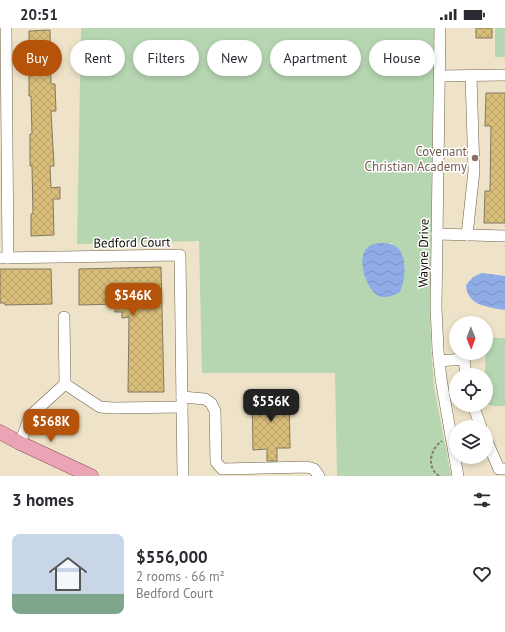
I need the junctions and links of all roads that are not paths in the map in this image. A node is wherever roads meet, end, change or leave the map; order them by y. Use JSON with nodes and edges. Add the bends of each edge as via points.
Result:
{"nodes":[{"id":1,"x":6,"y":28,"type":"edge"},
{"id":2,"x":440,"y":28,"type":"edge"},
{"id":3,"x":440,"y":72,"type":"junction"},
{"id":4,"x":505,"y":75,"type":"edge"},
{"id":5,"x":470,"y":76,"type":"junction"},
{"id":6,"x":4,"y":180,"type":"edge"},
{"id":7,"x":437,"y":234,"type":"junction"},
{"id":8,"x":467,"y":235,"type":"junction"},
{"id":9,"x":505,"y":236,"type":"edge"},
{"id":10,"x":4,"y":258,"type":"edge"},
{"id":11,"x":64,"y":317,"type":"dead end"},
{"id":12,"x":439,"y":361,"type":"junction"},
{"id":13,"x":465,"y":368,"type":"edge"},
{"id":14,"x":64,"y":384,"type":"junction"},
{"id":15,"x":182,"y":402,"type":"junction"},
{"id":16,"x":0,"y":432,"type":"edge"},
{"id":17,"x":20,"y":443,"type":"junction"},
{"id":18,"x":493,"y":456,"type":"edge"},
{"id":19,"x":505,"y":468,"type":"edge"},
{"id":20,"x":91,"y":476,"type":"edge"},
{"id":21,"x":183,"y":476,"type":"edge"},
{"id":22,"x":319,"y":476,"type":"edge"},
{"id":23,"x":458,"y":476,"type":"edge"}],
"edges":[{"from":1,"to":6,"type":"street"},
{"from":2,"to":3,"type":"street","name":"Wayne Drive"},
{"from":3,"to":5,"type":"street"},
{"from":3,"to":7,"type":"street","name":"Wayne Drive"},
{"from":4,"to":5,"type":"street"},
{"from":5,"to":8,"type":"street","via":[[474,171]]},
{"from":6,"to":10,"type":"street"},
{"from":7,"to":8,"type":"street"},
{"from":7,"to":12,"type":"street","name":"Wayne Drive","via":[[436,307]]},
{"from":8,"to":9,"type":"street"},
{"from":10,"to":15,"type":"street","name":"Bedford Court","via":[[180,255]]},
{"from":11,"to":14,"type":"street"},
{"from":12,"to":13,"type":"street","via":[[464,359]]},
{"from":12,"to":23,"type":"street","name":"Wayne Drive"},
{"from":14,"to":15,"type":"street","via":[[100,407]]},
{"from":14,"to":17,"type":"street","via":[[30,416]]},
{"from":15,"to":21,"type":"street","name":"Bedford Court"},
{"from":15,"to":22,"type":"street","via":[[204,398],[211,403],[215,411],[216,462],[222,469],[307,467],[314,469]]},
{"from":16,"to":17,"type":"main road"},
{"from":17,"to":20,"type":"main road"},
{"from":18,"to":19,"type":"street","via":[[498,469]]}]}
